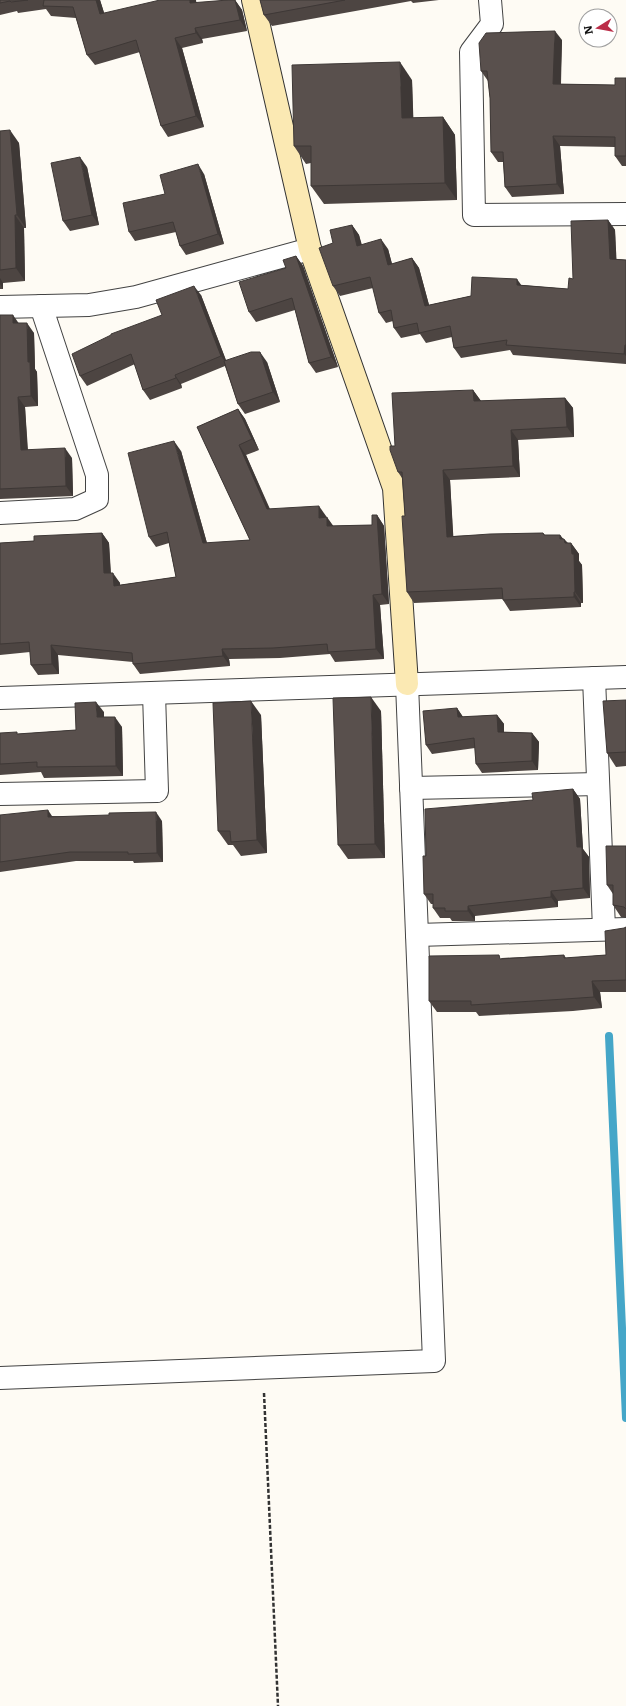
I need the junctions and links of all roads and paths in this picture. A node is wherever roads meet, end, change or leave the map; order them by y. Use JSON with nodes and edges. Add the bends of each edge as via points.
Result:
{"nodes":[{"id":1,"x":253,"y":0,"type":"edge"},
{"id":2,"x":490,"y":0,"type":"edge"},
{"id":3,"x":626,"y":214,"type":"edge"},
{"id":4,"x":310,"y":249,"type":"junction"},
{"id":5,"x":41,"y":306,"type":"junction"},
{"id":6,"x":0,"y":308,"type":"edge"},
{"id":7,"x":0,"y":512,"type":"edge"},
{"id":8,"x":626,"y":676,"type":"edge"},
{"id":9,"x":594,"y":678,"type":"junction"},
{"id":10,"x":407,"y":684,"type":"junction"},
{"id":11,"x":154,"y":693,"type":"junction"},
{"id":12,"x":0,"y":698,"type":"edge"},
{"id":13,"x":598,"y":784,"type":"junction"},
{"id":14,"x":411,"y":788,"type":"junction"},
{"id":15,"x":0,"y":794,"type":"edge"},
{"id":16,"x":604,"y":929,"type":"junction"},
{"id":17,"x":626,"y":929,"type":"edge"},
{"id":18,"x":417,"y":935,"type":"junction"},
{"id":19,"x":263,"y":1368,"type":"junction"},
{"id":20,"x":0,"y":1378,"type":"edge"},
{"id":21,"x":278,"y":1706,"type":"edge"}],
"edges":[{"from":1,"to":4,"type":"street"},
{"from":2,"to":3,"type":"street","via":[[492,24],[471,52],[474,215]]},
{"from":4,"to":5,"type":"street","via":[[136,297],[89,305]]},
{"from":4,"to":10,"type":"street","via":[[394,488]]},
{"from":5,"to":6,"type":"street"},
{"from":5,"to":7,"type":"street","via":[[97,475],[97,499],[75,509]]},
{"from":8,"to":9,"type":"street"},
{"from":9,"to":10,"type":"street"},
{"from":9,"to":13,"type":"street"},
{"from":10,"to":11,"type":"street"},
{"from":10,"to":14,"type":"street"},
{"from":11,"to":12,"type":"street"},
{"from":11,"to":15,"type":"street","via":[[157,791]]},
{"from":13,"to":14,"type":"street"},
{"from":13,"to":16,"type":"street"},
{"from":14,"to":18,"type":"street"},
{"from":16,"to":17,"type":"street"},
{"from":16,"to":18,"type":"street"},
{"from":18,"to":19,"type":"street","via":[[434,1361]]},
{"from":19,"to":20,"type":"street"},
{"from":19,"to":21,"type":"path"}]}
